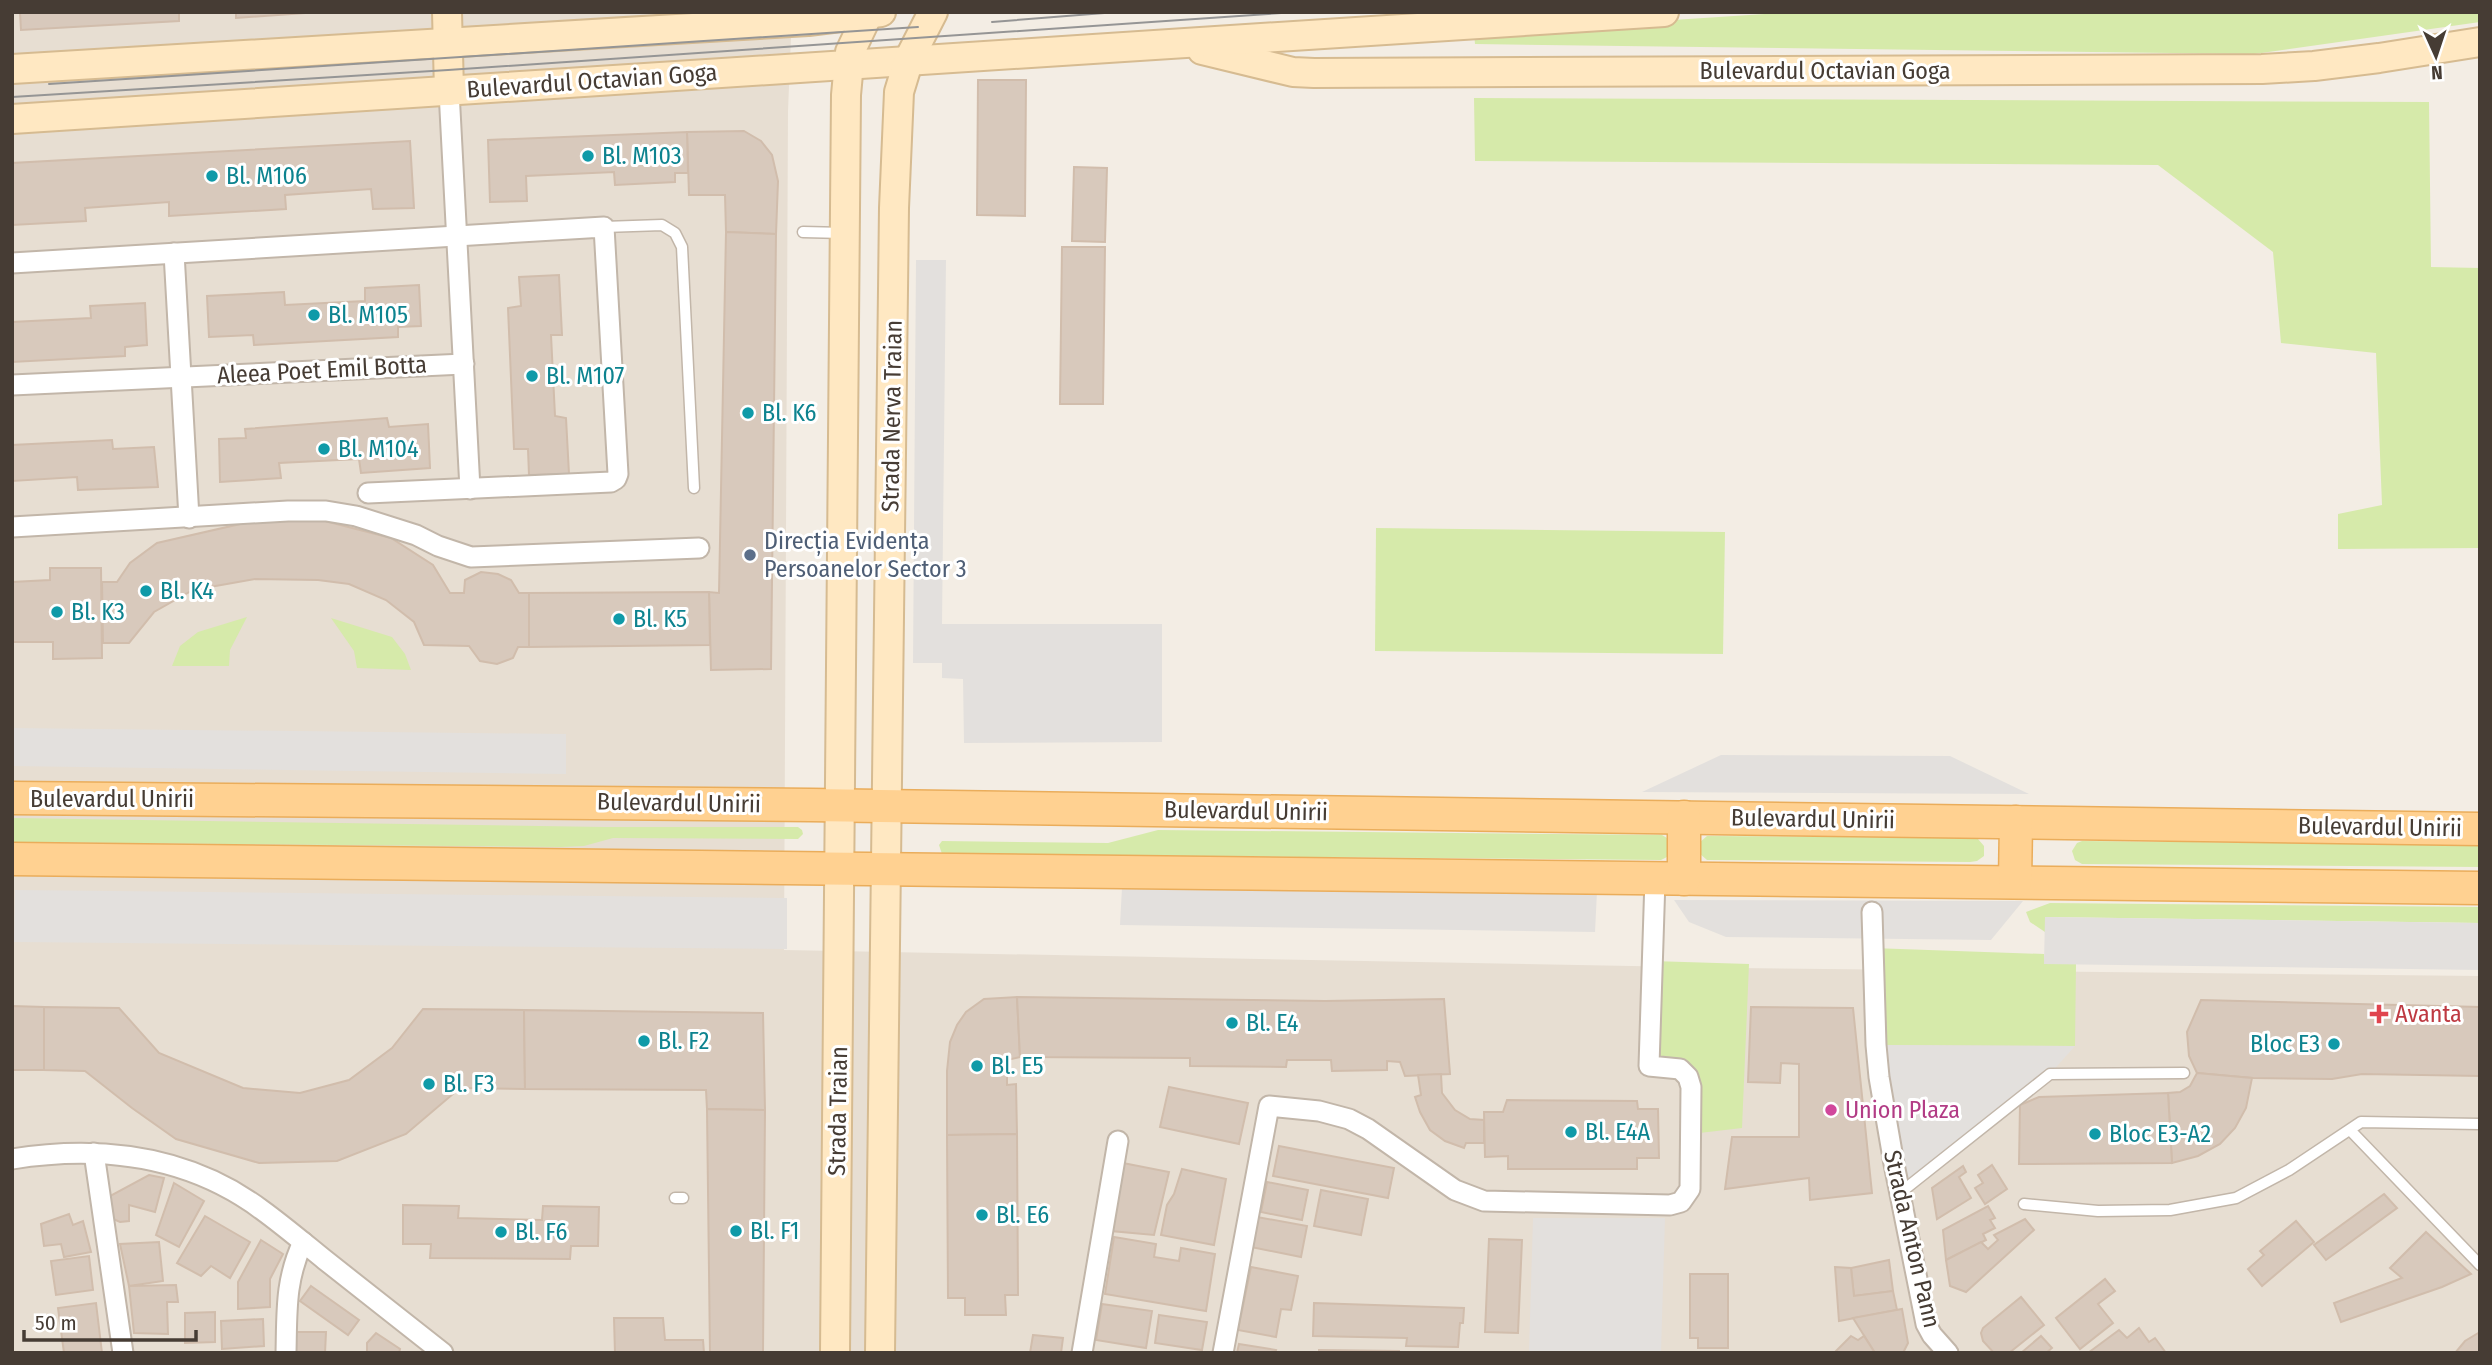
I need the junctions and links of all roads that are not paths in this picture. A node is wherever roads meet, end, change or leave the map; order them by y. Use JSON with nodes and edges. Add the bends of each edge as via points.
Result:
{"nodes":[{"id":1,"x":447,"y":12,"type":"edge"},
{"id":2,"x":933,"y":12,"type":"edge"},
{"id":3,"x":1662,"y":12,"type":"edge"},
{"id":4,"x":873,"y":13,"type":"edge"},
{"id":5,"x":2480,"y":42,"type":"edge"},
{"id":6,"x":1172,"y":43,"type":"junction"},
{"id":7,"x":448,"y":44,"type":"junction"},
{"id":8,"x":909,"y":60,"type":"junction"},
{"id":9,"x":848,"y":64,"type":"junction"},
{"id":10,"x":12,"y":69,"type":"edge"},
{"id":11,"x":449,"y":91,"type":"junction"},
{"id":12,"x":12,"y":119,"type":"edge"},
{"id":13,"x":604,"y":227,"type":"junction"},
{"id":14,"x":803,"y":232,"type":"dead end"},
{"id":15,"x":845,"y":233,"type":"junction"},
{"id":16,"x":457,"y":235,"type":"junction"},
{"id":17,"x":174,"y":253,"type":"junction"},
{"id":18,"x":12,"y":263,"type":"edge"},
{"id":19,"x":464,"y":363,"type":"junction"},
{"id":20,"x":181,"y":377,"type":"junction"},
{"id":21,"x":12,"y":385,"type":"edge"},
{"id":22,"x":694,"y":488,"type":"dead end"},
{"id":23,"x":470,"y":489,"type":"junction"},
{"id":24,"x":368,"y":493,"type":"dead end"},
{"id":25,"x":189,"y":517,"type":"junction"},
{"id":26,"x":12,"y":527,"type":"edge"},
{"id":27,"x":699,"y":548,"type":"dead end"},
{"id":28,"x":12,"y":798,"type":"edge"},
{"id":29,"x":841,"y":805,"type":"junction"},
{"id":30,"x":888,"y":806,"type":"junction"},
{"id":31,"x":1684,"y":817,"type":"junction"},
{"id":32,"x":2016,"y":822,"type":"junction"},
{"id":33,"x":2480,"y":829,"type":"edge"},
{"id":34,"x":12,"y":859,"type":"edge"},
{"id":35,"x":841,"y":869,"type":"junction"},
{"id":36,"x":887,"y":869,"type":"junction"},
{"id":37,"x":1669,"y":879,"type":"junction"},
{"id":38,"x":2015,"y":882,"type":"junction"},
{"id":39,"x":2480,"y":888,"type":"edge"},
{"id":40,"x":1872,"y":912,"type":"dead end"},
{"id":41,"x":2184,"y":1073,"type":"dead end"},
{"id":42,"x":2480,"y":1124,"type":"edge"},
{"id":43,"x":2350,"y":1130,"type":"junction"},
{"id":44,"x":1118,"y":1141,"type":"dead end"},
{"id":45,"x":94,"y":1153,"type":"junction"},
{"id":46,"x":12,"y":1159,"type":"edge"},
{"id":47,"x":1899,"y":1194,"type":"junction"},
{"id":48,"x":2024,"y":1204,"type":"dead end"},
{"id":49,"x":303,"y":1242,"type":"junction"},
{"id":50,"x":2480,"y":1265,"type":"edge"},
{"id":51,"x":1940,"y":1350,"type":"edge"},
{"id":52,"x":122,"y":1353,"type":"edge"},
{"id":53,"x":286,"y":1353,"type":"edge"},
{"id":54,"x":443,"y":1353,"type":"edge"},
{"id":55,"x":835,"y":1353,"type":"edge"},
{"id":56,"x":880,"y":1353,"type":"edge"},
{"id":57,"x":1082,"y":1353,"type":"edge"},
{"id":58,"x":1223,"y":1353,"type":"edge"}],
"edges":[{"from":1,"to":7,"type":"main road"},
{"from":2,"to":8,"type":"main road","name":"Strada Nerva Traian"},
{"from":3,"to":6,"type":"main road","name":"Bulevardul Octavian Goga"},
{"from":4,"to":7,"type":"main road","name":"Bulevardul Octavian Goga"},
{"from":4,"to":9,"type":"main road","name":"Strada Nerva Traian","via":[[854,42]]},
{"from":5,"to":6,"type":"main road","name":"Bulevardul Octavian Goga","via":[[2262,69],[1314,73]]},
{"from":6,"to":8,"type":"main road","name":"Bulevardul Octavian Goga"},
{"from":7,"to":10,"type":"main road","name":"Bulevardul Octavian Goga"},
{"from":7,"to":11,"type":"main road"},
{"from":8,"to":9,"type":"main road","name":"Bulevardul Octavian Goga"},
{"from":8,"to":30,"type":"main road","name":"Strada Nerva Traian","via":[[898,106],[894,195]]},
{"from":9,"to":11,"type":"main road","name":"Bulevardul Octavian Goga"},
{"from":9,"to":15,"type":"main road","name":"Strada Nerva Traian"},
{"from":11,"to":12,"type":"main road","name":"Bulevardul Octavian Goga"},
{"from":11,"to":16,"type":"street","name":"Aleea Poet Emil Botta"},
{"from":13,"to":16,"type":"street"},
{"from":13,"to":22,"type":"lane","via":[[662,225],[680,240]]},
{"from":13,"to":23,"type":"street","via":[[616,480]]},
{"from":14,"to":15,"type":"lane"},
{"from":15,"to":29,"type":"main road","name":"Strada Nerva Traian"},
{"from":16,"to":17,"type":"street"},
{"from":16,"to":19,"type":"street","name":"Aleea Poet Emil Botta"},
{"from":17,"to":18,"type":"street"},
{"from":17,"to":20,"type":"street","name":"Aleea Poet Emil Botta"},
{"from":19,"to":20,"type":"street","name":"Aleea Poet Emil Botta"},
{"from":19,"to":23,"type":"street","name":"Aleea Poet Emil Botta"},
{"from":20,"to":21,"type":"street","name":"Aleea Poet Emil Botta"},
{"from":20,"to":25,"type":"street","name":"Aleea Poet Emil Botta"},
{"from":23,"to":24,"type":"street"},
{"from":25,"to":26,"type":"street"},
{"from":25,"to":27,"type":"street","via":[[326,511],[394,527],[471,557]]},
{"from":28,"to":29,"type":"main road","name":"Bulevardul Unirii"},
{"from":29,"to":30,"type":"main road","name":"Bulevardul Unirii"},
{"from":29,"to":35,"type":"main road","name":"Strada Nerva Traian"},
{"from":30,"to":31,"type":"main road","name":"Bulevardul Unirii"},
{"from":30,"to":36,"type":"main road","name":"Strada Nerva Traian"},
{"from":31,"to":32,"type":"main road","name":"Bulevardul Unirii"},
{"from":31,"to":37,"type":"main road"},
{"from":32,"to":33,"type":"main road","name":"Bulevardul Unirii"},
{"from":32,"to":38,"type":"main road"},
{"from":34,"to":35,"type":"main road"},
{"from":35,"to":36,"type":"main road"},
{"from":35,"to":55,"type":"main road","name":"Strada Traian"},
{"from":36,"to":37,"type":"main road"},
{"from":36,"to":56,"type":"main road","name":"Strada Traian"},
{"from":37,"to":38,"type":"main road"},
{"from":37,"to":58,"type":"street","via":[[1649,1066],[1680,1069],[1691,1087],[1690,1189],[1681,1202],[1484,1201],[1455,1190],[1349,1119],[1269,1107]]},
{"from":38,"to":39,"type":"main road"},
{"from":40,"to":47,"type":"street","name":"Strada Anton Pann","via":[[1876,1045]]},
{"from":41,"to":47,"type":"lane","via":[[2050,1074]]},
{"from":42,"to":43,"type":"lane","via":[[2361,1122]]},
{"from":43,"to":48,"type":"lane","via":[[2235,1198],[2170,1210],[2098,1211]]},
{"from":43,"to":50,"type":"lane"},
{"from":44,"to":57,"type":"street"},
{"from":45,"to":46,"type":"street"},
{"from":45,"to":49,"type":"street","via":[[135,1156],[205,1178],[261,1209]]},
{"from":45,"to":52,"type":"street"},
{"from":47,"to":51,"type":"street","name":"Strada Anton Pann","via":[[1926,1324]]},
{"from":49,"to":53,"type":"street","via":[[287,1288]]},
{"from":49,"to":54,"type":"street"}]}
